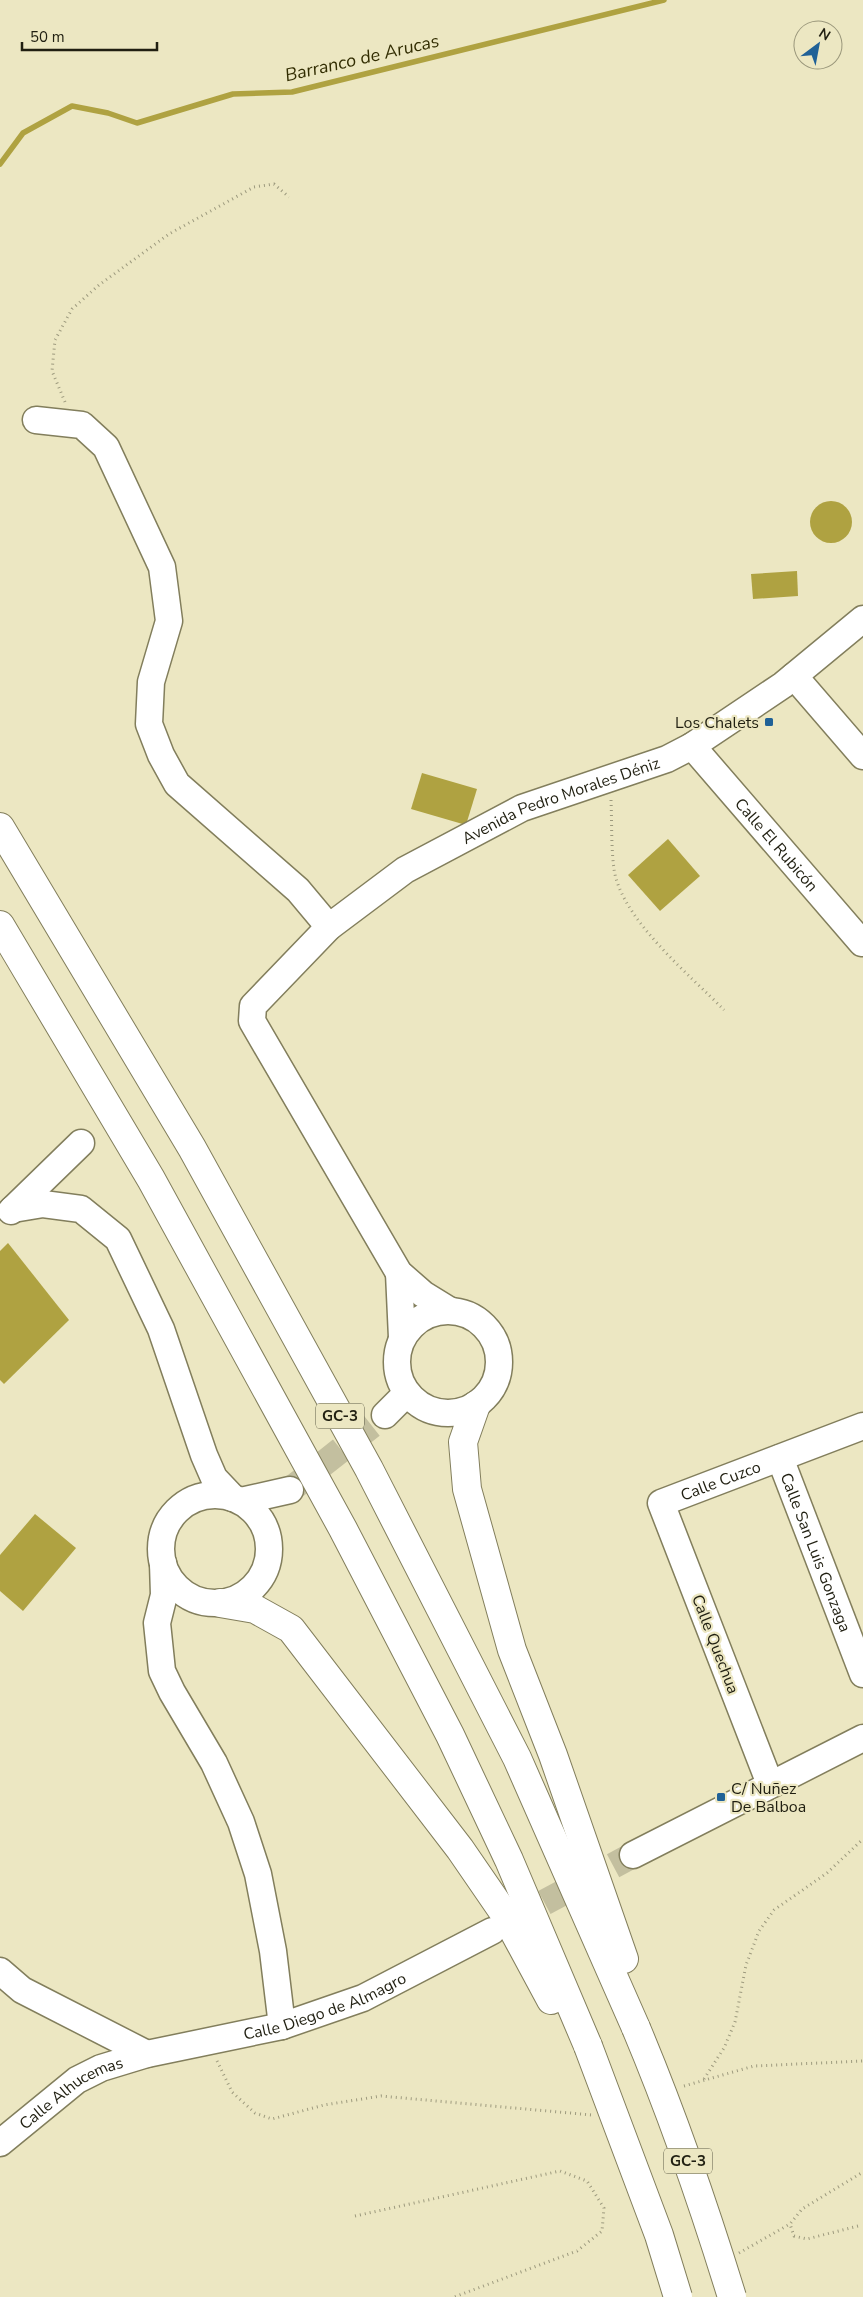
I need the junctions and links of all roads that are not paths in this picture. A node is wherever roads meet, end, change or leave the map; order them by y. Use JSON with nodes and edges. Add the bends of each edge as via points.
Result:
{"nodes":[{"id":1,"x":36,"y":420,"type":"dead end"},
{"id":2,"x":863,"y":619,"type":"edge"},
{"id":3,"x":794,"y":676,"type":"junction"},
{"id":4,"x":692,"y":746,"type":"junction"},
{"id":5,"x":863,"y":756,"type":"edge"},
{"id":6,"x":0,"y":827,"type":"edge"},
{"id":7,"x":0,"y":925,"type":"edge"},
{"id":8,"x":329,"y":927,"type":"junction"},
{"id":9,"x":862,"y":943,"type":"dead end"},
{"id":10,"x":81,"y":1142,"type":"dead end"},
{"id":11,"x":7,"y":1215,"type":"edge"},
{"id":12,"x":399,"y":1274,"type":"junction"},
{"id":13,"x":449,"y":1310,"type":"junction"},
{"id":14,"x":402,"y":1338,"type":"junction"},
{"id":15,"x":407,"y":1393,"type":"junction"},
{"id":16,"x":476,"y":1405,"type":"junction"},
{"id":17,"x":385,"y":1415,"type":"tunnel mouth"},
{"id":18,"x":863,"y":1426,"type":"edge"},
{"id":19,"x":197,"y":1438,"type":"junction"},
{"id":20,"x":780,"y":1458,"type":"junction"},
{"id":21,"x":237,"y":1499,"type":"junction"},
{"id":22,"x":661,"y":1503,"type":"joint"},
{"id":23,"x":185,"y":1504,"type":"junction"},
{"id":24,"x":267,"y":1532,"type":"junction"},
{"id":25,"x":163,"y":1563,"type":"junction"},
{"id":26,"x":213,"y":1603,"type":"junction"},
{"id":27,"x":159,"y":1645,"type":"junction"},
{"id":28,"x":863,"y":1674,"type":"edge"},
{"id":29,"x":863,"y":1738,"type":"edge"},
{"id":30,"x":770,"y":1784,"type":"junction"},
{"id":31,"x":633,"y":1855,"type":"tunnel mouth"},
{"id":32,"x":492,"y":1931,"type":"tunnel mouth"},
{"id":33,"x":0,"y":1971,"type":"edge"},
{"id":34,"x":278,"y":1986,"type":"junction"},
{"id":35,"x":321,"y":2012,"type":"junction"},
{"id":36,"x":282,"y":2026,"type":"junction"},
{"id":37,"x":642,"y":2027,"type":"junction"},
{"id":38,"x":244,"y":2033,"type":"junction"},
{"id":39,"x":147,"y":2054,"type":"junction"},
{"id":40,"x":584,"y":2055,"type":"junction"},
{"id":41,"x":0,"y":2143,"type":"edge"},
{"id":42,"x":678,"y":2297,"type":"edge"},
{"id":43,"x":732,"y":2297,"type":"edge"}],
"edges":[{"from":1,"to":8,"type":"street","via":[[82,425],[106,447],[162,567],[169,621],[151,682],[149,724],[161,755],[178,784],[298,890]]},
{"from":2,"to":3,"type":"street","name":"Avenida Pedro Morales Déniz"},
{"from":3,"to":4,"type":"street","name":"Avenida Pedro Morales Déniz"},
{"from":3,"to":5,"type":"street"},
{"from":4,"to":8,"type":"street","name":"Avenida Pedro Morales Déniz","via":[[667,759],[522,808],[405,870]]},
{"from":4,"to":9,"type":"street","name":"Calle El Rubicón"},
{"from":6,"to":37,"type":"highway","number":"GC-3","via":[[192,1148],[369,1469],[517,1758]]},
{"from":7,"to":40,"type":"highway","number":"GC-3","via":[[151,1179],[343,1529],[454,1744],[509,1860]]},
{"from":8,"to":12,"type":"street","name":"Avenida Pedro Morales Déniz","via":[[265,991],[253,1006],[252,1021]]},
{"from":10,"to":11,"type":"street"},
{"from":11,"to":19,"type":"street","via":[[43,1204],[81,1209],[118,1239],[161,1329]]},
{"from":12,"to":13,"type":"street","via":[[422,1294]]},
{"from":12,"to":14,"type":"street"},
{"from":13,"to":14,"type":"street","via":[[422,1318],[410,1326]]},
{"from":13,"to":16,"type":"street","via":[[465,1313],[480,1321],[498,1348],[500,1364],[496,1380]]},
{"from":14,"to":15,"type":"street","via":[[397,1366]]},
{"from":15,"to":16,"type":"street","via":[[418,1404],[447,1413]]},
{"from":15,"to":17,"type":"street"},
{"from":16,"to":37,"type":"highway","via":[[463,1442],[467,1489],[512,1650],[553,1755]]},
{"from":18,"to":20,"type":"street","name":"Calle Cuzco"},
{"from":19,"to":21,"type":"street","via":[[214,1478]]},
{"from":19,"to":23,"type":"street","via":[[196,1472]]},
{"from":20,"to":22,"type":"street","name":"Calle Cuzco"},
{"from":20,"to":28,"type":"street","name":"Calle San Luis Gonzaga"},
{"from":21,"to":23,"type":"street","via":[[217,1495],[200,1497]]},
{"from":21,"to":24,"type":"street","via":[[252,1509]]},
{"from":21,"to":24,"type":"street","via":[[290,1490],[274,1514]]},
{"from":22,"to":30,"type":"street","name":"Calle Quechua"},
{"from":23,"to":25,"type":"street","via":[[172,1515],[164,1530],[161,1546]]},
{"from":24,"to":26,"type":"street","via":[[268,1564],[261,1579],[236,1599]]},
{"from":25,"to":26,"type":"street","via":[[179,1589],[191,1598]]},
{"from":25,"to":27,"type":"street","via":[[164,1595],[157,1623]]},
{"from":26,"to":27,"type":"street","via":[[188,1608],[172,1622]]},
{"from":26,"to":40,"type":"highway","via":[[255,1609],[291,1629],[460,1849],[504,1912]]},
{"from":27,"to":34,"type":"street","via":[[162,1671],[214,1763],[241,1822],[258,1874]]},
{"from":29,"to":30,"type":"street"},
{"from":30,"to":31,"type":"street"},
{"from":32,"to":35,"type":"street","name":"Calle Diego de Almagro","via":[[364,1998]]},
{"from":33,"to":39,"type":"street","via":[[22,1990]]},
{"from":34,"to":35,"type":"street","via":[[300,2004]]},
{"from":34,"to":36,"type":"street"},
{"from":34,"to":38,"type":"street","via":[[259,2018]]},
{"from":35,"to":36,"type":"street","name":"Calle Diego de Almagro"},
{"from":36,"to":38,"type":"street","name":"Calle Diego de Almagro"},
{"from":37,"to":43,"type":"highway","number":"GC-3","bridge":true,"via":[[667,2086]]},
{"from":38,"to":39,"type":"street","name":"Calle Diego de Almagro"},
{"from":39,"to":41,"type":"street","name":"Calle Alhucemas","via":[[101,2068],[77,2080]]},
{"from":40,"to":42,"type":"highway","number":"GC-3","bridge":true,"via":[[629,2155],[659,2234]]}]}
